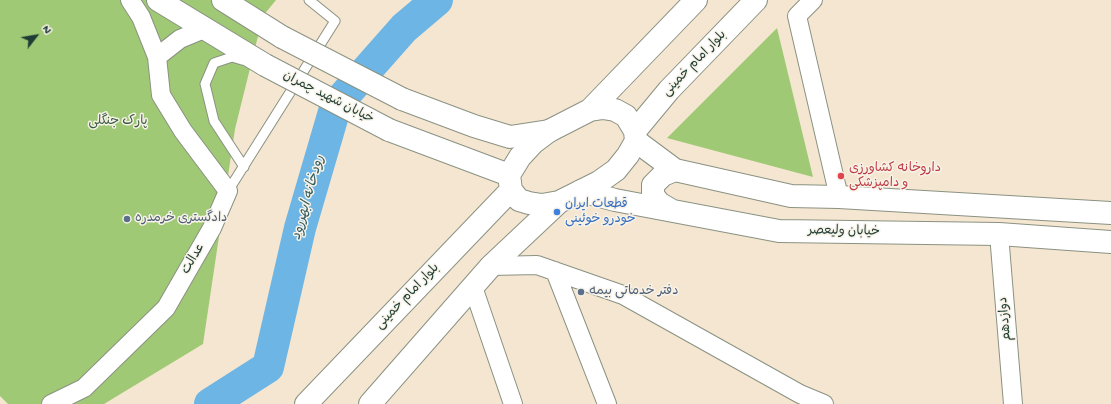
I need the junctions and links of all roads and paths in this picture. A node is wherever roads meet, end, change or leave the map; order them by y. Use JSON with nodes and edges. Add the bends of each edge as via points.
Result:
{"nodes":[{"id":1,"x":130,"y":0,"type":"edge"},
{"id":2,"x":158,"y":0,"type":"edge"},
{"id":3,"x":223,"y":0,"type":"edge"},
{"id":4,"x":310,"y":0,"type":"edge"},
{"id":5,"x":696,"y":0,"type":"edge"},
{"id":6,"x":756,"y":0,"type":"edge"},
{"id":7,"x":813,"y":0,"type":"edge"},
{"id":8,"x":204,"y":29,"type":"junction"},
{"id":9,"x":157,"y":57,"type":"junction"},
{"id":10,"x":265,"y":65,"type":"junction"},
{"id":11,"x":590,"y":110,"type":"junction"},
{"id":12,"x":549,"y":131,"type":"junction"},
{"id":13,"x":636,"y":136,"type":"junction"},
{"id":14,"x":244,"y":167,"type":"junction"},
{"id":15,"x":675,"y":170,"type":"junction"},
{"id":16,"x":510,"y":183,"type":"junction"},
{"id":17,"x":228,"y":191,"type":"junction"},
{"id":18,"x":581,"y":191,"type":"junction"},
{"id":19,"x":839,"y":197,"type":"junction"},
{"id":20,"x":558,"y":202,"type":"junction"},
{"id":21,"x":671,"y":210,"type":"junction"},
{"id":22,"x":1111,"y":213,"type":"edge"},
{"id":23,"x":999,"y":234,"type":"junction"},
{"id":24,"x":1111,"y":242,"type":"edge"},
{"id":25,"x":491,"y":266,"type":"junction"},
{"id":26,"x":555,"y":271,"type":"junction"},
{"id":27,"x":473,"y":287,"type":"junction"},
{"id":28,"x":801,"y":399,"type":"edge"},
{"id":29,"x":50,"y":404,"type":"edge"},
{"id":30,"x":306,"y":404,"type":"edge"},
{"id":31,"x":370,"y":404,"type":"edge"},
{"id":32,"x":513,"y":404,"type":"edge"},
{"id":33,"x":607,"y":404,"type":"edge"},
{"id":34,"x":824,"y":404,"type":"edge"},
{"id":35,"x":1013,"y":404,"type":"edge"}],
"edges":[{"from":1,"to":9,"type":"street","via":[[141,17]]},
{"from":2,"to":8,"type":"main road","name":"خیابان شهید چمران"},
{"from":3,"to":12,"type":"main road","bridge":true,"via":[[282,37],[402,99],[510,137]]},
{"from":4,"to":14,"type":"lane","via":[[335,21]]},
{"from":5,"to":11,"type":"main road"},
{"from":6,"to":13,"type":"main road","name":"بلوار امام خمینی","via":[[669,90]]},
{"from":7,"to":19,"type":"street","via":[[797,16]]},
{"from":8,"to":9,"type":"street","via":[[180,40]]},
{"from":8,"to":10,"type":"main road","name":"خیابان شهید چمران"},
{"from":9,"to":17,"type":"street","via":[[161,95],[183,131]]},
{"from":10,"to":14,"type":"lane","via":[[232,57],[214,63],[205,84],[214,121]]},
{"from":10,"to":16,"type":"main road","name":"خیابان شهید چمران","bridge":true,"via":[[389,130]]},
{"from":11,"to":12,"type":"main road"},
{"from":11,"to":13,"type":"main road","via":[[615,110],[626,116]]},
{"from":12,"to":16,"type":"main road","name":"بلوار امام خمینی","via":[[520,157]]},
{"from":13,"to":15,"type":"main road"},
{"from":13,"to":18,"type":"main road","name":"بلوار امام خمینی","via":[[628,155],[616,170]]},
{"from":14,"to":17,"type":"lane"},
{"from":15,"to":19,"type":"main road","via":[[791,196]]},
{"from":15,"to":21,"type":"main road","via":[[663,175],[653,185],[653,195],[659,203]]},
{"from":16,"to":20,"type":"main road","name":"خیابان شهید چمران","via":[[519,200],[542,205]]},
{"from":16,"to":30,"type":"main road","name":"بلوار امام خمینی"},
{"from":17,"to":29,"type":"street","name":"عدالت","via":[[212,228],[166,308],[84,388]]},
{"from":18,"to":20,"type":"main road","name":"بلوار امام خمینی"},
{"from":18,"to":21,"type":"main road","name":"خیابان ولیعصر"},
{"from":19,"to":22,"type":"main road"},
{"from":20,"to":25,"type":"main road"},
{"from":21,"to":23,"type":"main road","name":"خیابان ولیعصر","via":[[779,231]]},
{"from":23,"to":24,"type":"main road","name":"خیابان ولیعصر"},
{"from":23,"to":35,"type":"street","name":"دوازدهم"},
{"from":25,"to":26,"type":"street","via":[[537,265]]},
{"from":25,"to":27,"type":"main road"},
{"from":26,"to":28,"type":"street","via":[[623,295]]},
{"from":26,"to":33,"type":"street"},
{"from":27,"to":31,"type":"main road"},
{"from":27,"to":32,"type":"street"},
{"from":28,"to":34,"type":"street"}]}
